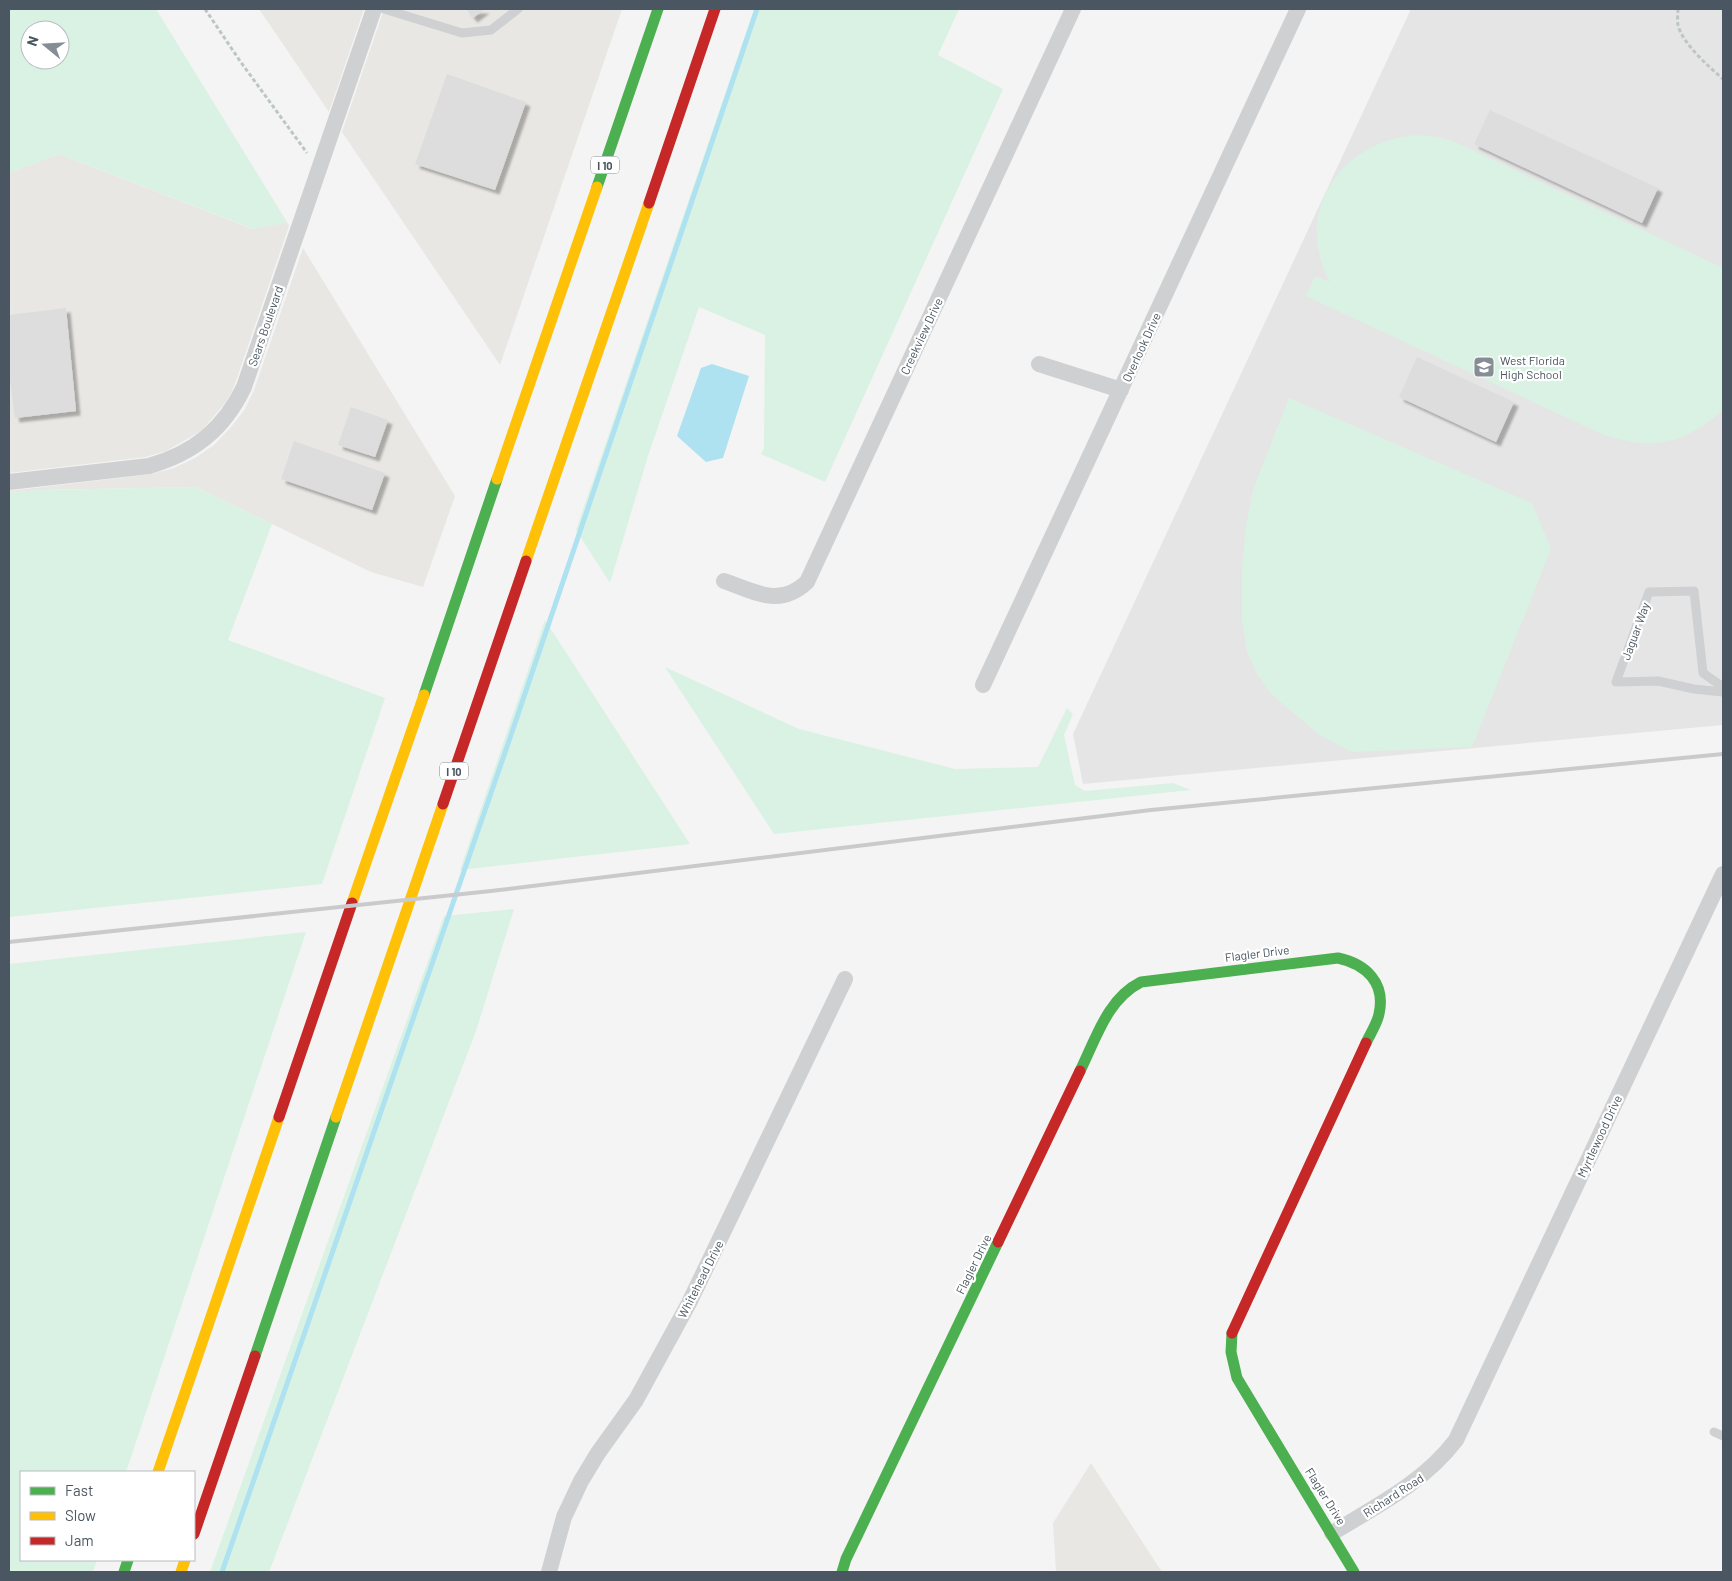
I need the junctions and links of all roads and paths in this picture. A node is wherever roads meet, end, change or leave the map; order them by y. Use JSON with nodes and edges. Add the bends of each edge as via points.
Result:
{"nodes":[{"id":1,"x":205,"y":9,"type":"edge"},
{"id":2,"x":374,"y":9,"type":"edge"},
{"id":3,"x":384,"y":9,"type":"edge"},
{"id":4,"x":518,"y":9,"type":"edge"},
{"id":5,"x":658,"y":9,"type":"edge"},
{"id":6,"x":715,"y":9,"type":"edge"},
{"id":7,"x":1073,"y":9,"type":"edge"},
{"id":8,"x":1298,"y":9,"type":"edge"},
{"id":9,"x":1678,"y":9,"type":"edge"},
{"id":10,"x":1723,"y":79,"type":"edge"},
{"id":11,"x":319,"y":170,"type":"junction"},
{"id":12,"x":1039,"y":364,"type":"dead end"},
{"id":13,"x":1121,"y":390,"type":"junction"},
{"id":14,"x":9,"y":482,"type":"edge"},
{"id":15,"x":724,"y":582,"type":"dead end"},
{"id":16,"x":983,"y":685,"type":"dead end"},
{"id":17,"x":1723,"y":687,"type":"edge"},
{"id":18,"x":1723,"y":692,"type":"edge"},
{"id":19,"x":1723,"y":874,"type":"edge"},
{"id":20,"x":844,"y":979,"type":"dead end"},
{"id":21,"x":1477,"y":1398,"type":"joint"},
{"id":22,"x":1714,"y":1432,"type":"dead end"},
{"id":23,"x":1723,"y":1436,"type":"edge"},
{"id":24,"x":158,"y":1471,"type":"edge"},
{"id":25,"x":195,"y":1531,"type":"edge"},
{"id":26,"x":1332,"y":1533,"type":"junction"},
{"id":27,"x":549,"y":1572,"type":"edge"},
{"id":28,"x":842,"y":1572,"type":"edge"},
{"id":29,"x":1354,"y":1572,"type":"edge"}],
"edges":[{"from":1,"to":11,"type":"path"},
{"from":2,"to":11,"type":"street","name":"Sears Boulevard"},
{"from":3,"to":4,"type":"lane","via":[[462,33],[491,30]]},
{"from":5,"to":24,"type":"main road","number":"I 10"},
{"from":6,"to":25,"type":"main road","number":"I 10"},
{"from":7,"to":15,"type":"street","name":"Creekview Drive","via":[[806,582],[795,593],[773,598]]},
{"from":8,"to":13,"type":"street","name":"Overlook Drive"},
{"from":9,"to":10,"type":"path","via":[[1678,25],[1690,44]]},
{"from":11,"to":14,"type":"street","name":"Sears Boulevard","via":[[244,387],[236,405],[213,432],[189,451],[149,466]]},
{"from":12,"to":13,"type":"street"},
{"from":13,"to":16,"type":"street","name":"Overlook Drive"},
{"from":17,"to":18,"type":"lane","name":"Jaguar Way","via":[[1703,673],[1694,592],[1649,592],[1616,682],[1658,681]]},
{"from":19,"to":21,"type":"street","name":"Myrtlewood Drive"},
{"from":20,"to":27,"type":"street","name":"Whitehead Drive","via":[[689,1303],[636,1400],[581,1481],[564,1517]]},
{"from":21,"to":26,"type":"street","name":"Richard Road","via":[[1456,1440],[1441,1460],[1421,1478]]},
{"from":22,"to":23,"type":"lane"},
{"from":26,"to":28,"type":"main road","name":"Flagler Drive","via":[[1237,1378],[1231,1362],[1230,1342],[1233,1326],[1379,1015],[1379,988],[1372,976],[1363,966],[1338,958],[1147,980],[1120,995],[1106,1016]]},
{"from":26,"to":29,"type":"main road","name":"Flagler Drive"}]}
